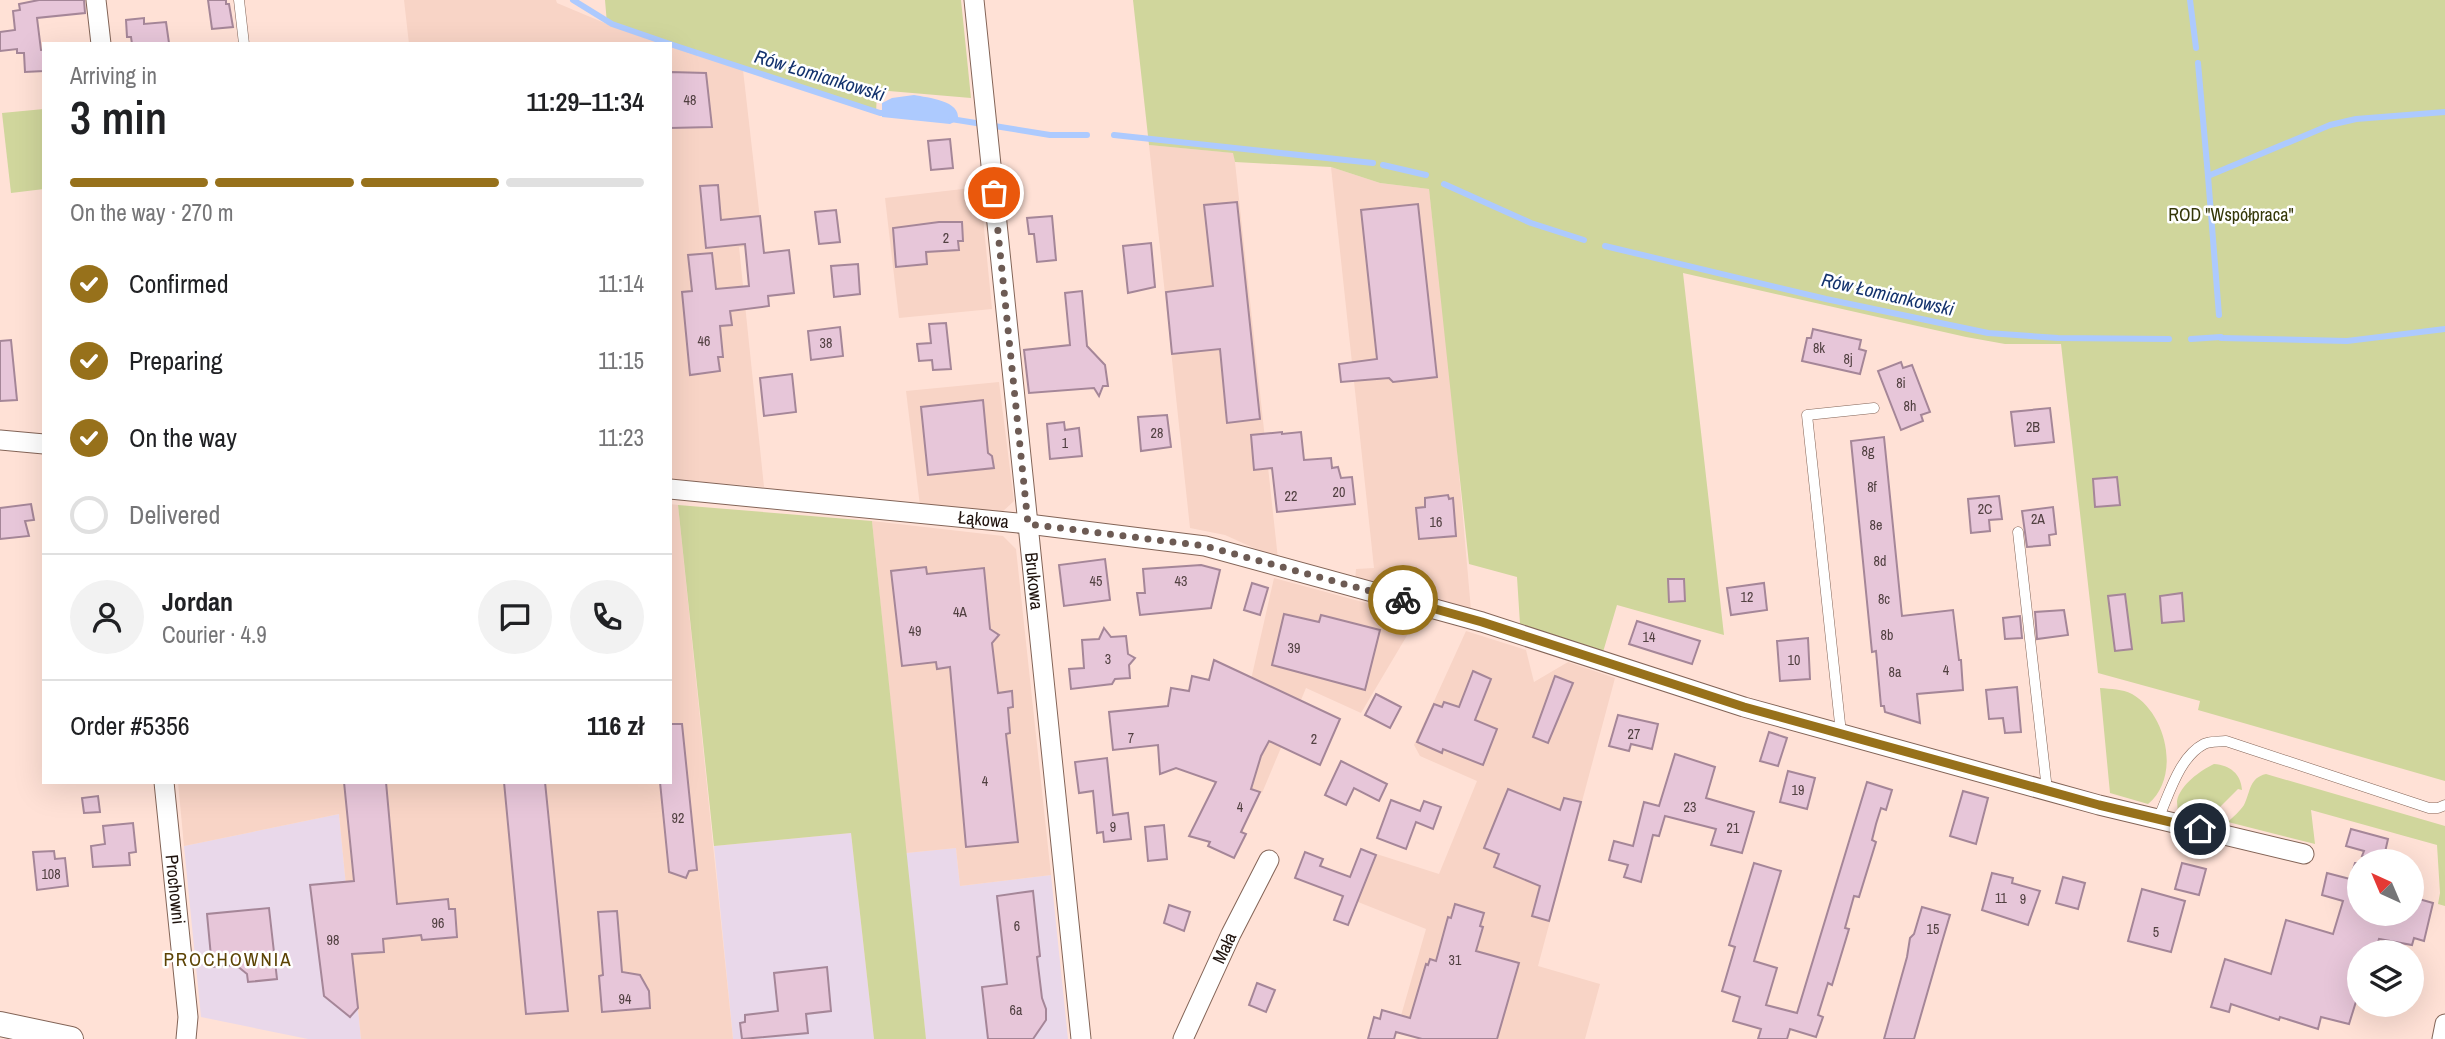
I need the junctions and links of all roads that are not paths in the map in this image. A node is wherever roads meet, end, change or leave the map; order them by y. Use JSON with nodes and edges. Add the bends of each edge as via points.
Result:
{"nodes":[{"id":1,"x":96,"y":0,"type":"edge"},
{"id":2,"x":239,"y":0,"type":"edge"},
{"id":3,"x":974,"y":0,"type":"edge"},
{"id":4,"x":100,"y":42,"type":"edge"},
{"id":5,"x":244,"y":42,"type":"edge"},
{"id":6,"x":1874,"y":408,"type":"dead end"},
{"id":7,"x":0,"y":440,"type":"edge"},
{"id":8,"x":42,"y":444,"type":"edge"},
{"id":9,"x":672,"y":489,"type":"edge"},
{"id":10,"x":1028,"y":524,"type":"junction"},
{"id":11,"x":2018,"y":531,"type":"dead end"},
{"id":12,"x":1842,"y":733,"type":"junction"},
{"id":13,"x":164,"y":784,"type":"edge"},
{"id":14,"x":2047,"y":790,"type":"junction"},
{"id":15,"x":2445,"y":805,"type":"edge"},
{"id":16,"x":2158,"y":819,"type":"junction"},
{"id":17,"x":2304,"y":854,"type":"dead end"},
{"id":18,"x":1269,"y":860,"type":"dead end"},
{"id":19,"x":0,"y":1024,"type":"edge"},
{"id":20,"x":2445,"y":1024,"type":"edge"},
{"id":21,"x":71,"y":1039,"type":"edge"},
{"id":22,"x":186,"y":1039,"type":"edge"},
{"id":23,"x":1080,"y":1039,"type":"edge"},
{"id":24,"x":1184,"y":1039,"type":"edge"},
{"id":25,"x":2442,"y":1039,"type":"edge"}],
"edges":[{"from":1,"to":4,"type":"street"},
{"from":2,"to":5,"type":"lane"},
{"from":3,"to":10,"type":"street","name":"Brukowa"},
{"from":6,"to":12,"type":"lane","via":[[1807,415]]},
{"from":7,"to":8,"type":"street"},
{"from":9,"to":10,"type":"street","name":"Łąkowa"},
{"from":10,"to":12,"type":"street","name":"Łąkowa","via":[[1205,546],[1482,622],[1744,707]]},
{"from":10,"to":23,"type":"street","name":"Brukowa"},
{"from":11,"to":14,"type":"lane"},
{"from":12,"to":14,"type":"street","name":"Łąkowa"},
{"from":13,"to":22,"type":"street","name":"Prochowni","via":[[188,1017]]},
{"from":14,"to":16,"type":"street","name":"Łąkowa"},
{"from":15,"to":16,"type":"lane","via":[[2429,808],[2226,741],[2205,744],[2191,756],[2178,772]]},
{"from":16,"to":17,"type":"street","name":"Łąkowa"},
{"from":18,"to":24,"type":"street","name":"Mała"},
{"from":19,"to":21,"type":"street"},
{"from":20,"to":25,"type":"street"}]}
